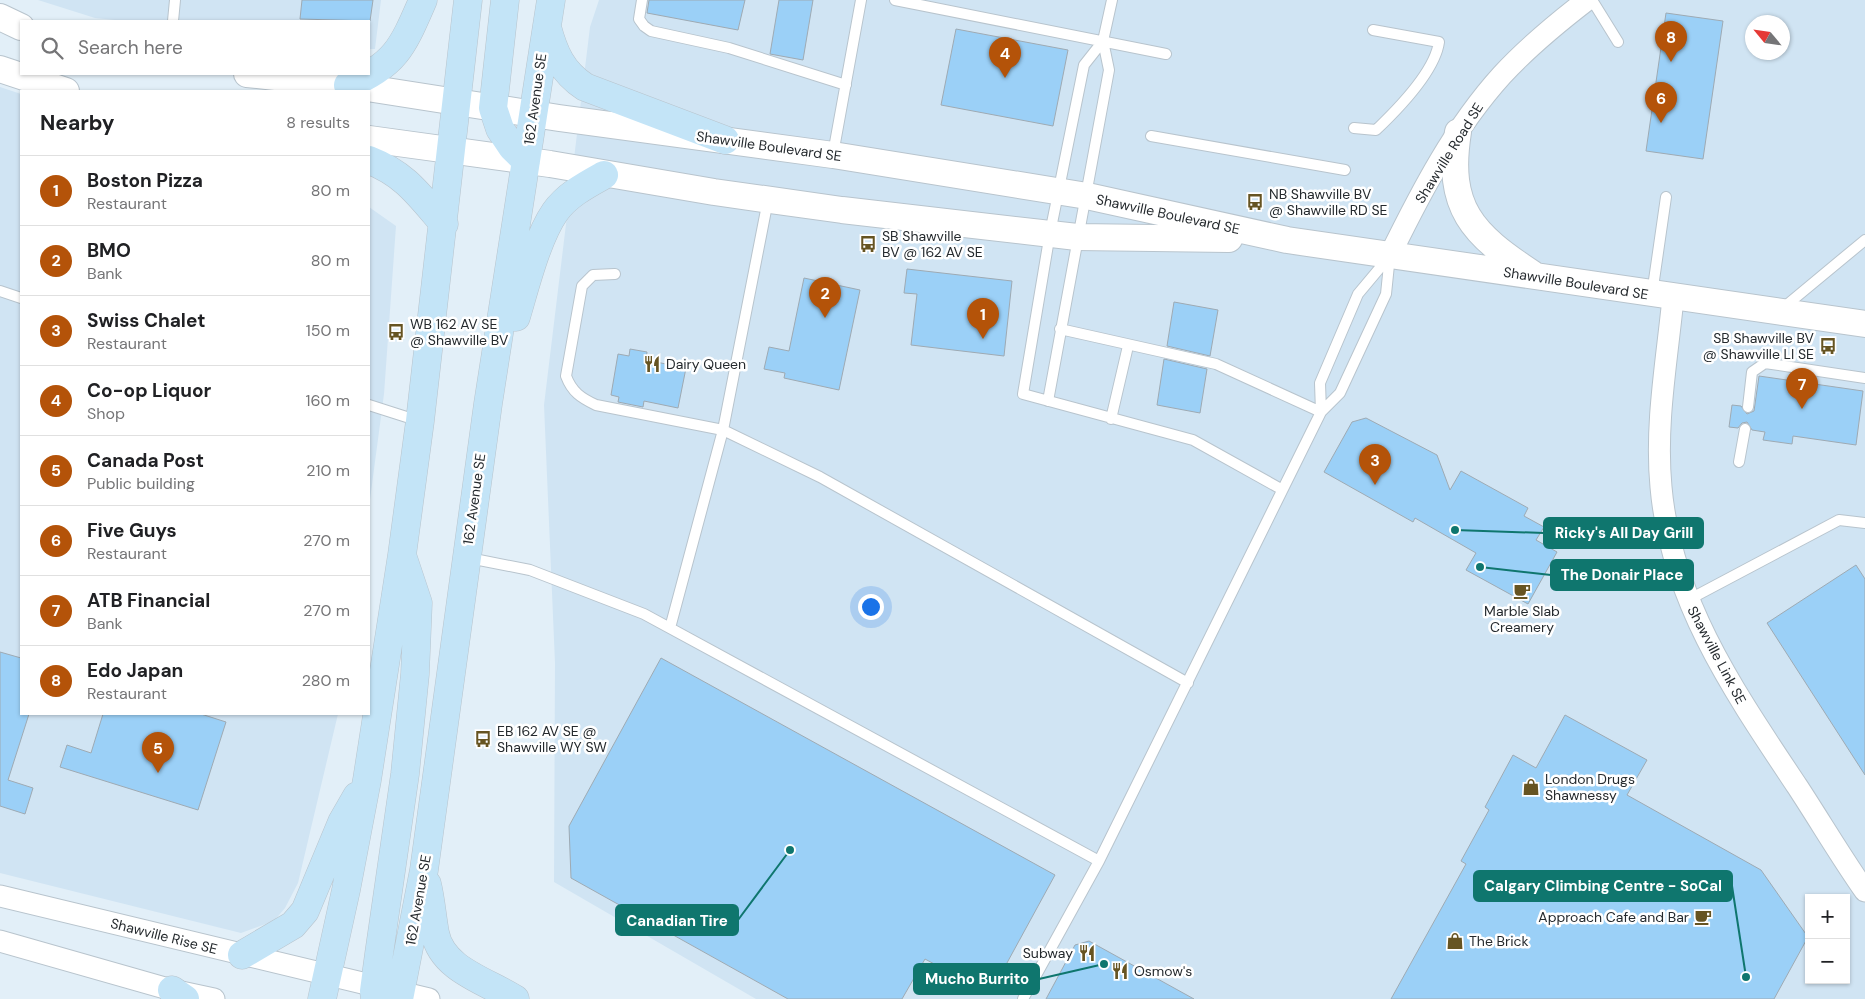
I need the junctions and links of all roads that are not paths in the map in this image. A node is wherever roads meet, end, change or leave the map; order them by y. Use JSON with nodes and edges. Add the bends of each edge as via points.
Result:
{"nodes":[{"id":1,"x":175,"y":0,"type":"edge"},
{"id":2,"x":424,"y":0,"type":"edge"},
{"id":3,"x":468,"y":0,"type":"edge"},
{"id":4,"x":505,"y":0,"type":"edge"},
{"id":5,"x":642,"y":0,"type":"edge"},
{"id":6,"x":861,"y":0,"type":"edge"},
{"id":7,"x":895,"y":0,"type":"edge"},
{"id":8,"x":1112,"y":0,"type":"edge"},
{"id":9,"x":1586,"y":1,"type":"edge"},
{"id":10,"x":548,"y":12,"type":"edge"},
{"id":11,"x":0,"y":17,"type":"edge"},
{"id":12,"x":173,"y":20,"type":"edge"},
{"id":13,"x":20,"y":27,"type":"edge"},
{"id":14,"x":1373,"y":30,"type":"dead end"},
{"id":15,"x":1103,"y":41,"type":"junction"},
{"id":16,"x":1618,"y":42,"type":"dead end"},
{"id":17,"x":1166,"y":54,"type":"dead end"},
{"id":18,"x":0,"y":68,"type":"edge"},
{"id":19,"x":20,"y":75,"type":"edge"},
{"id":20,"x":20,"y":75,"type":"edge"},
{"id":21,"x":256,"y":75,"type":"edge"},
{"id":22,"x":370,"y":75,"type":"edge"},
{"id":23,"x":370,"y":75,"type":"edge"},
{"id":24,"x":348,"y":85,"type":"junction"},
{"id":25,"x":846,"y":85,"type":"junction"},
{"id":26,"x":63,"y":90,"type":"edge"},
{"id":27,"x":457,"y":102,"type":"junction"},
{"id":28,"x":493,"y":108,"type":"junction"},
{"id":29,"x":533,"y":114,"type":"junction"},
{"id":30,"x":1354,"y":128,"type":"dead end"},
{"id":31,"x":1458,"y":132,"type":"junction"},
{"id":32,"x":1151,"y":136,"type":"dead end"},
{"id":33,"x":370,"y":139,"type":"edge"},
{"id":34,"x":725,"y":140,"type":"junction"},
{"id":35,"x":452,"y":150,"type":"junction"},
{"id":36,"x":833,"y":155,"type":"junction"},
{"id":37,"x":370,"y":160,"type":"edge"},
{"id":38,"x":526,"y":161,"type":"junction"},
{"id":39,"x":1345,"y":170,"type":"dead end"},
{"id":40,"x":604,"y":175,"type":"junction"},
{"id":41,"x":1059,"y":192,"type":"junction"},
{"id":42,"x":1087,"y":196,"type":"junction"},
{"id":43,"x":1666,"y":197,"type":"dead end"},
{"id":44,"x":768,"y":200,"type":"junction"},
{"id":45,"x":444,"y":224,"type":"junction"},
{"id":46,"x":1050,"y":233,"type":"junction"},
{"id":47,"x":1076,"y":236,"type":"junction"},
{"id":48,"x":1288,"y":240,"type":"junction"},
{"id":49,"x":1865,"y":240,"type":"edge"},
{"id":50,"x":1390,"y":255,"type":"junction"},
{"id":51,"x":615,"y":274,"type":"dead end"},
{"id":52,"x":1538,"y":278,"type":"junction"},
{"id":53,"x":0,"y":291,"type":"edge"},
{"id":54,"x":1662,"y":296,"type":"junction"},
{"id":55,"x":20,"y":298,"type":"edge"},
{"id":56,"x":1778,"y":312,"type":"junction"},
{"id":57,"x":1865,"y":324,"type":"edge"},
{"id":58,"x":1060,"y":329,"type":"junction"},
{"id":59,"x":1128,"y":346,"type":"junction"},
{"id":60,"x":1865,"y":378,"type":"edge"},
{"id":61,"x":1048,"y":401,"type":"junction"},
{"id":62,"x":488,"y":404,"type":"junction"},
{"id":63,"x":370,"y":405,"type":"edge"},
{"id":64,"x":1748,"y":407,"type":"dead end"},
{"id":65,"x":1321,"y":412,"type":"junction"},
{"id":66,"x":1111,"y":419,"type":"junction"},
{"id":67,"x":420,"y":421,"type":"junction"},
{"id":68,"x":1745,"y":429,"type":"dead end"},
{"id":69,"x":724,"y":430,"type":"junction"},
{"id":70,"x":1739,"y":462,"type":"dead end"},
{"id":71,"x":1281,"y":489,"type":"junction"},
{"id":72,"x":1865,"y":523,"type":"edge"},
{"id":73,"x":402,"y":555,"type":"junction"},
{"id":74,"x":466,"y":557,"type":"junction"},
{"id":75,"x":1688,"y":600,"type":"junction"},
{"id":76,"x":670,"y":628,"type":"junction"},
{"id":77,"x":1188,"y":683,"type":"junction"},
{"id":78,"x":367,"y":780,"type":"junction"},
{"id":79,"x":1099,"y":861,"type":"junction"},
{"id":80,"x":424,"y":870,"type":"junction"},
{"id":81,"x":1865,"y":891,"type":"edge"},
{"id":82,"x":0,"y":896,"type":"edge"},
{"id":83,"x":0,"y":941,"type":"edge"},
{"id":84,"x":242,"y":955,"type":"junction"},
{"id":85,"x":329,"y":991,"type":"edge"},
{"id":86,"x":387,"y":994,"type":"edge"},
{"id":87,"x":178,"y":995,"type":"edge"},
{"id":88,"x":214,"y":999,"type":"edge"},
{"id":89,"x":429,"y":999,"type":"edge"},
{"id":90,"x":515,"y":999,"type":"edge"},
{"id":91,"x":1023,"y":999,"type":"edge"}],
"edges":[{"from":1,"to":12,"type":"lane"},
{"from":2,"to":22,"type":"main road","via":[[391,59]]},
{"from":3,"to":27,"type":"main road"},
{"from":4,"to":28,"type":"main road"},
{"from":5,"to":25,"type":"lane","via":[[639,19],[651,31],[729,48]]},
{"from":6,"to":25,"type":"lane"},
{"from":7,"to":15,"type":"lane"},
{"from":8,"to":15,"type":"lane"},
{"from":9,"to":16,"type":"lane"},
{"from":9,"to":31,"type":"street","name":"Shawville Road SE","via":[[1502,75]]},
{"from":10,"to":29,"type":"main road","name":"162 Avenue SE"},
{"from":10,"to":34,"type":"main road","via":[[555,55],[571,78],[585,88]]},
{"from":11,"to":13,"type":"street"},
{"from":14,"to":30,"type":"lane","via":[[1439,42],[1437,56],[1391,116],[1376,130]]},
{"from":15,"to":17,"type":"lane"},
{"from":15,"to":41,"type":"lane","via":[[1084,65]]},
{"from":15,"to":42,"type":"lane","via":[[1109,70]]},
{"from":18,"to":19,"type":"street"},
{"from":20,"to":26,"type":"street"},
{"from":21,"to":24,"type":"street","name":"Shawville Boulevard SE"},
{"from":23,"to":24,"type":"main road"},
{"from":24,"to":27,"type":"street","name":"Shawville Boulevard SE"},
{"from":25,"to":36,"type":"lane"},
{"from":27,"to":28,"type":"street","name":"Shawville Boulevard SE"},
{"from":27,"to":35,"type":"main road"},
{"from":28,"to":29,"type":"street","name":"Shawville Boulevard SE"},
{"from":28,"to":38,"type":"main road","via":[[500,129],[512,148]]},
{"from":29,"to":34,"type":"street","name":"Shawville Boulevard SE"},
{"from":29,"to":38,"type":"main road","name":"162 Avenue SE"},
{"from":31,"to":50,"type":"street","name":"Shawville Road SE"},
{"from":31,"to":52,"type":"street","via":[[1455,186],[1461,205],[1482,235]]},
{"from":32,"to":39,"type":"lane"},
{"from":33,"to":35,"type":"street","name":"Shawville Boulevard SE"},
{"from":34,"to":36,"type":"street","name":"Shawville Boulevard SE"},
{"from":35,"to":38,"type":"street","name":"Shawville Boulevard SE"},
{"from":35,"to":45,"type":"main road"},
{"from":36,"to":41,"type":"street","name":"Shawville Boulevard SE"},
{"from":37,"to":45,"type":"main road","via":[[389,168],[409,182]]},
{"from":38,"to":40,"type":"street","name":"Shawville Boulevard SE"},
{"from":38,"to":62,"type":"main road","name":"162 Avenue SE"},
{"from":40,"to":44,"type":"street","name":"Shawville Boulevard SE"},
{"from":40,"to":62,"type":"main road","via":[[578,190],[555,212],[532,267]]},
{"from":41,"to":42,"type":"street","name":"Shawville Boulevard SE"},
{"from":41,"to":46,"type":"lane"},
{"from":42,"to":47,"type":"lane"},
{"from":42,"to":48,"type":"street","name":"Shawville Boulevard SE"},
{"from":43,"to":54,"type":"lane"},
{"from":44,"to":46,"type":"street","name":"Shawville Boulevard SE"},
{"from":44,"to":69,"type":"lane"},
{"from":45,"to":67,"type":"main road"},
{"from":46,"to":47,"type":"street","name":"Shawville Boulevard SE"},
{"from":46,"to":61,"type":"lane","via":[[1023,394]]},
{"from":47,"to":48,"type":"street","name":"Shawville Boulevard SE"},
{"from":47,"to":58,"type":"lane"},
{"from":48,"to":50,"type":"street","name":"Shawville Boulevard SE"},
{"from":49,"to":56,"type":"lane"},
{"from":50,"to":52,"type":"street","name":"Shawville Boulevard SE"},
{"from":50,"to":65,"type":"lane","via":[[1386,294],[1340,393]]},
{"from":50,"to":65,"type":"lane","via":[[1358,294],[1320,383]]},
{"from":51,"to":69,"type":"lane","via":[[593,275],[582,286],[566,376],[571,388],[596,405]]},
{"from":52,"to":54,"type":"street","name":"Shawville Boulevard SE"},
{"from":53,"to":55,"type":"lane"},
{"from":54,"to":56,"type":"street","name":"Shawville Boulevard SE"},
{"from":54,"to":75,"type":"street","name":"Shawville Link SE","via":[[1660,486],[1673,556]]},
{"from":56,"to":57,"type":"street","name":"Shawville Boulevard SE"},
{"from":58,"to":59,"type":"lane"},
{"from":58,"to":61,"type":"lane"},
{"from":59,"to":65,"type":"lane","via":[[1216,364]]},
{"from":59,"to":66,"type":"lane"},
{"from":60,"to":64,"type":"lane","via":[[1765,363],[1752,372]]},
{"from":61,"to":66,"type":"lane"},
{"from":62,"to":74,"type":"main road","name":"162 Avenue SE"},
{"from":63,"to":67,"type":"lane"},
{"from":65,"to":71,"type":"lane"},
{"from":66,"to":71,"type":"lane","via":[[1193,440]]},
{"from":67,"to":73,"type":"main road"},
{"from":68,"to":70,"type":"lane"},
{"from":69,"to":76,"type":"lane"},
{"from":69,"to":77,"type":"lane","via":[[820,477]]},
{"from":71,"to":77,"type":"lane"},
{"from":72,"to":75,"type":"lane","via":[[1839,520]]},
{"from":73,"to":78,"type":"main road"},
{"from":73,"to":86,"type":"main road","via":[[418,603],[415,674]]},
{"from":74,"to":76,"type":"lane","via":[[561,580]]},
{"from":74,"to":80,"type":"main road","name":"162 Avenue SE"},
{"from":75,"to":81,"type":"street","name":"Shawville Link SE","via":[[1738,697]]},
{"from":76,"to":79,"type":"lane"},
{"from":77,"to":79,"type":"lane"},
{"from":78,"to":84,"type":"main road","via":[[342,822],[305,912],[293,925]]},
{"from":78,"to":85,"type":"main road"},
{"from":79,"to":91,"type":"lane"},
{"from":80,"to":86,"type":"main road","name":"162 Avenue SE"},
{"from":80,"to":90,"type":"main road","via":[[435,934],[441,950],[465,972]]},
{"from":82,"to":84,"type":"street","name":"Shawville Rise SE"},
{"from":83,"to":87,"type":"street"},
{"from":84,"to":85,"type":"street","name":"Shawville Rise SE"},
{"from":85,"to":86,"type":"street","name":"Shawville Rise SE"},
{"from":86,"to":89,"type":"street","name":"Shawville Rise SE"},
{"from":87,"to":88,"type":"street"}]}
